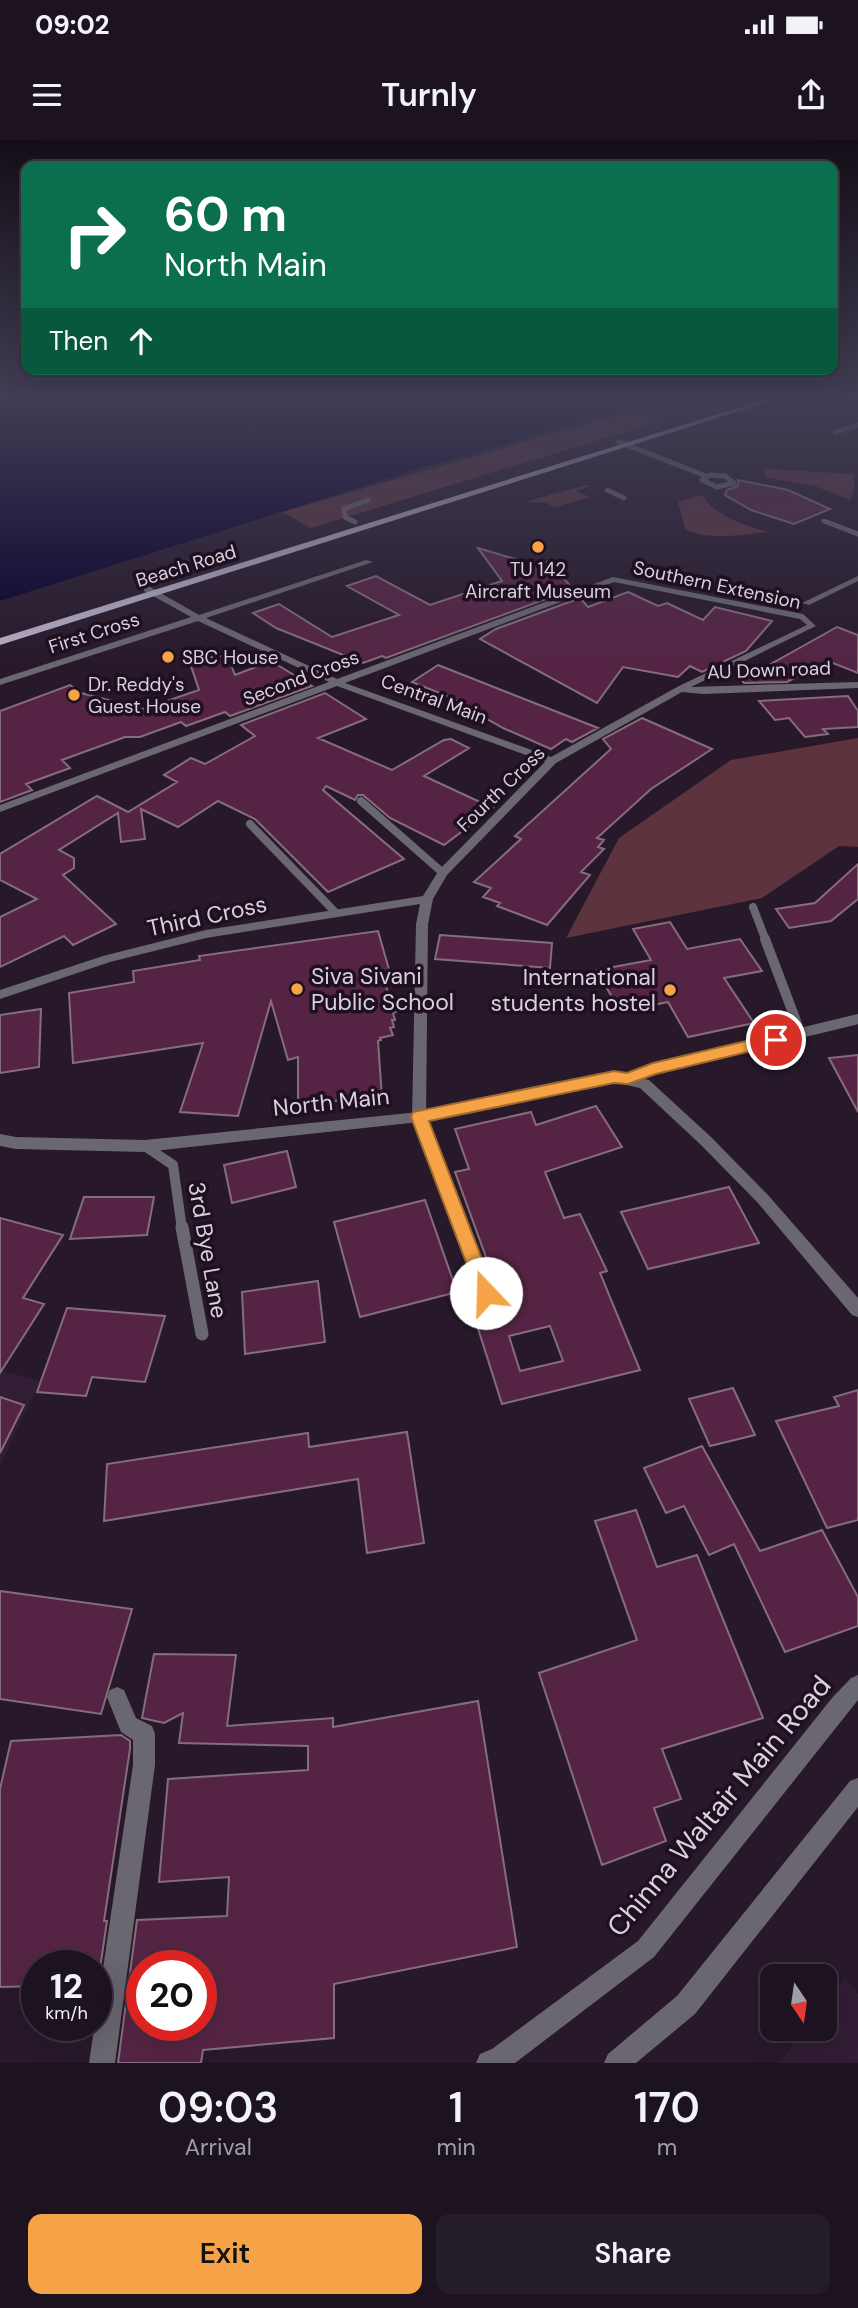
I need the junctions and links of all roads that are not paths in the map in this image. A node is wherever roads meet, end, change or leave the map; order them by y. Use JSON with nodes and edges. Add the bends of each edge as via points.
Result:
{"nodes":[{"id":1,"x":478,"y":486,"type":"edge"},
{"id":2,"x":487,"y":486,"type":"edge"},
{"id":3,"x":607,"y":490,"type":"dead end"},
{"id":4,"x":624,"y":498,"type":"dead end"},
{"id":5,"x":368,"y":500,"type":"dead end"},
{"id":6,"x":824,"y":521,"type":"dead end"},
{"id":7,"x":355,"y":522,"type":"junction"},
{"id":8,"x":858,"y":534,"type":"edge"},
{"id":9,"x":369,"y":562,"type":"dead end"},
{"id":10,"x":858,"y":578,"type":"edge"},
{"id":11,"x":613,"y":579,"type":"joint"},
{"id":12,"x":151,"y":591,"type":"junction"},
{"id":13,"x":806,"y":603,"type":"dead end"},
{"id":14,"x":199,"y":618,"type":"junction"},
{"id":15,"x":812,"y":626,"type":"joint"},
{"id":16,"x":0,"y":635,"type":"edge"},
{"id":17,"x":0,"y":642,"type":"edge"},
{"id":18,"x":0,"y":682,"type":"edge"},
{"id":19,"x":338,"y":683,"type":"junction"},
{"id":20,"x":858,"y":685,"type":"edge"},
{"id":21,"x":682,"y":688,"type":"junction"},
{"id":22,"x":552,"y":761,"type":"junction"},
{"id":23,"x":361,"y":801,"type":"dead end"},
{"id":24,"x":0,"y":809,"type":"edge"},
{"id":25,"x":250,"y":824,"type":"dead end"},
{"id":26,"x":443,"y":873,"type":"junction"},
{"id":27,"x":427,"y":900,"type":"junction"},
{"id":28,"x":753,"y":906,"type":"dead end"},
{"id":29,"x":336,"y":913,"type":"junction"},
{"id":30,"x":0,"y":995,"type":"edge"},
{"id":31,"x":858,"y":1019,"type":"edge"},
{"id":32,"x":801,"y":1034,"type":"junction"},
{"id":33,"x":628,"y":1079,"type":"junction"},
{"id":34,"x":419,"y":1117,"type":"junction"},
{"id":35,"x":0,"y":1140,"type":"edge"},
{"id":36,"x":145,"y":1146,"type":"junction"},
{"id":37,"x":486,"y":1293,"type":"dead end"},
{"id":38,"x":858,"y":1310,"type":"edge"},
{"id":39,"x":202,"y":1334,"type":"dead end"},
{"id":40,"x":858,"y":1685,"type":"edge"},
{"id":41,"x":117,"y":1697,"type":"dead end"},
{"id":42,"x":858,"y":1789,"type":"edge"},
{"id":43,"x":102,"y":2063,"type":"edge"},
{"id":44,"x":489,"y":2063,"type":"edge"},
{"id":45,"x":617,"y":2063,"type":"edge"}],
"edges":[{"from":1,"to":7,"type":"main road","name":"Beach Road"},
{"from":2,"to":12,"type":"main road","name":"Beach Road"},
{"from":3,"to":4,"type":"lane"},
{"from":5,"to":7,"type":"lane","via":[[344,509],[345,517]]},
{"from":6,"to":8,"type":"lane"},
{"from":7,"to":12,"type":"main road","name":"Beach Road"},
{"from":9,"to":14,"type":"street","name":"First Cross"},
{"from":10,"to":13,"type":"street"},
{"from":11,"to":15,"type":"street","name":"Southern Extension","via":[[803,617]]},
{"from":11,"to":19,"type":"street","name":"Second Cross"},
{"from":12,"to":14,"type":"street","name":"Central Main"},
{"from":12,"to":16,"type":"main road","name":"Beach Road"},
{"from":12,"to":17,"type":"main road","name":"Beach Road"},
{"from":14,"to":18,"type":"street","name":"First Cross"},
{"from":14,"to":19,"type":"street","name":"Central Main"},
{"from":15,"to":21,"type":"street","name":"Fourth Cross"},
{"from":19,"to":22,"type":"street","name":"Central Main"},
{"from":19,"to":24,"type":"street","name":"Second Cross"},
{"from":20,"to":21,"type":"street","name":"AU Down road"},
{"from":21,"to":22,"type":"street","name":"Fourth Cross"},
{"from":22,"to":26,"type":"street","name":"Fourth Cross"},
{"from":23,"to":26,"type":"lane"},
{"from":25,"to":29,"type":"lane"},
{"from":26,"to":27,"type":"street","name":"Fourth Cross"},
{"from":27,"to":29,"type":"street","name":"Third Cross"},
{"from":27,"to":34,"type":"street","name":"Fourth Cross","via":[[422,924]]},
{"from":28,"to":32,"type":"lane"},
{"from":29,"to":30,"type":"street","name":"Third Cross","via":[[206,934],[107,959]]},
{"from":31,"to":32,"type":"lane"},
{"from":32,"to":33,"type":"lane"},
{"from":33,"to":34,"type":"street","name":"North Main","via":[[614,1077]]},
{"from":33,"to":38,"type":"street","via":[[644,1084],[706,1141],[763,1199]]},
{"from":34,"to":36,"type":"street","name":"North Main"},
{"from":34,"to":37,"type":"lane"},
{"from":35,"to":36,"type":"street","name":"North Main"},
{"from":36,"to":39,"type":"lane","name":"3rd Bye Lane","via":[[173,1165]]},
{"from":40,"to":44,"type":"street","name":"Chinna Waltair Main Road","via":[[646,1949]]},
{"from":41,"to":43,"type":"street","via":[[128,1725],[144,1734],[144,1765]]},
{"from":42,"to":45,"type":"street","via":[[686,2005]]}]}
